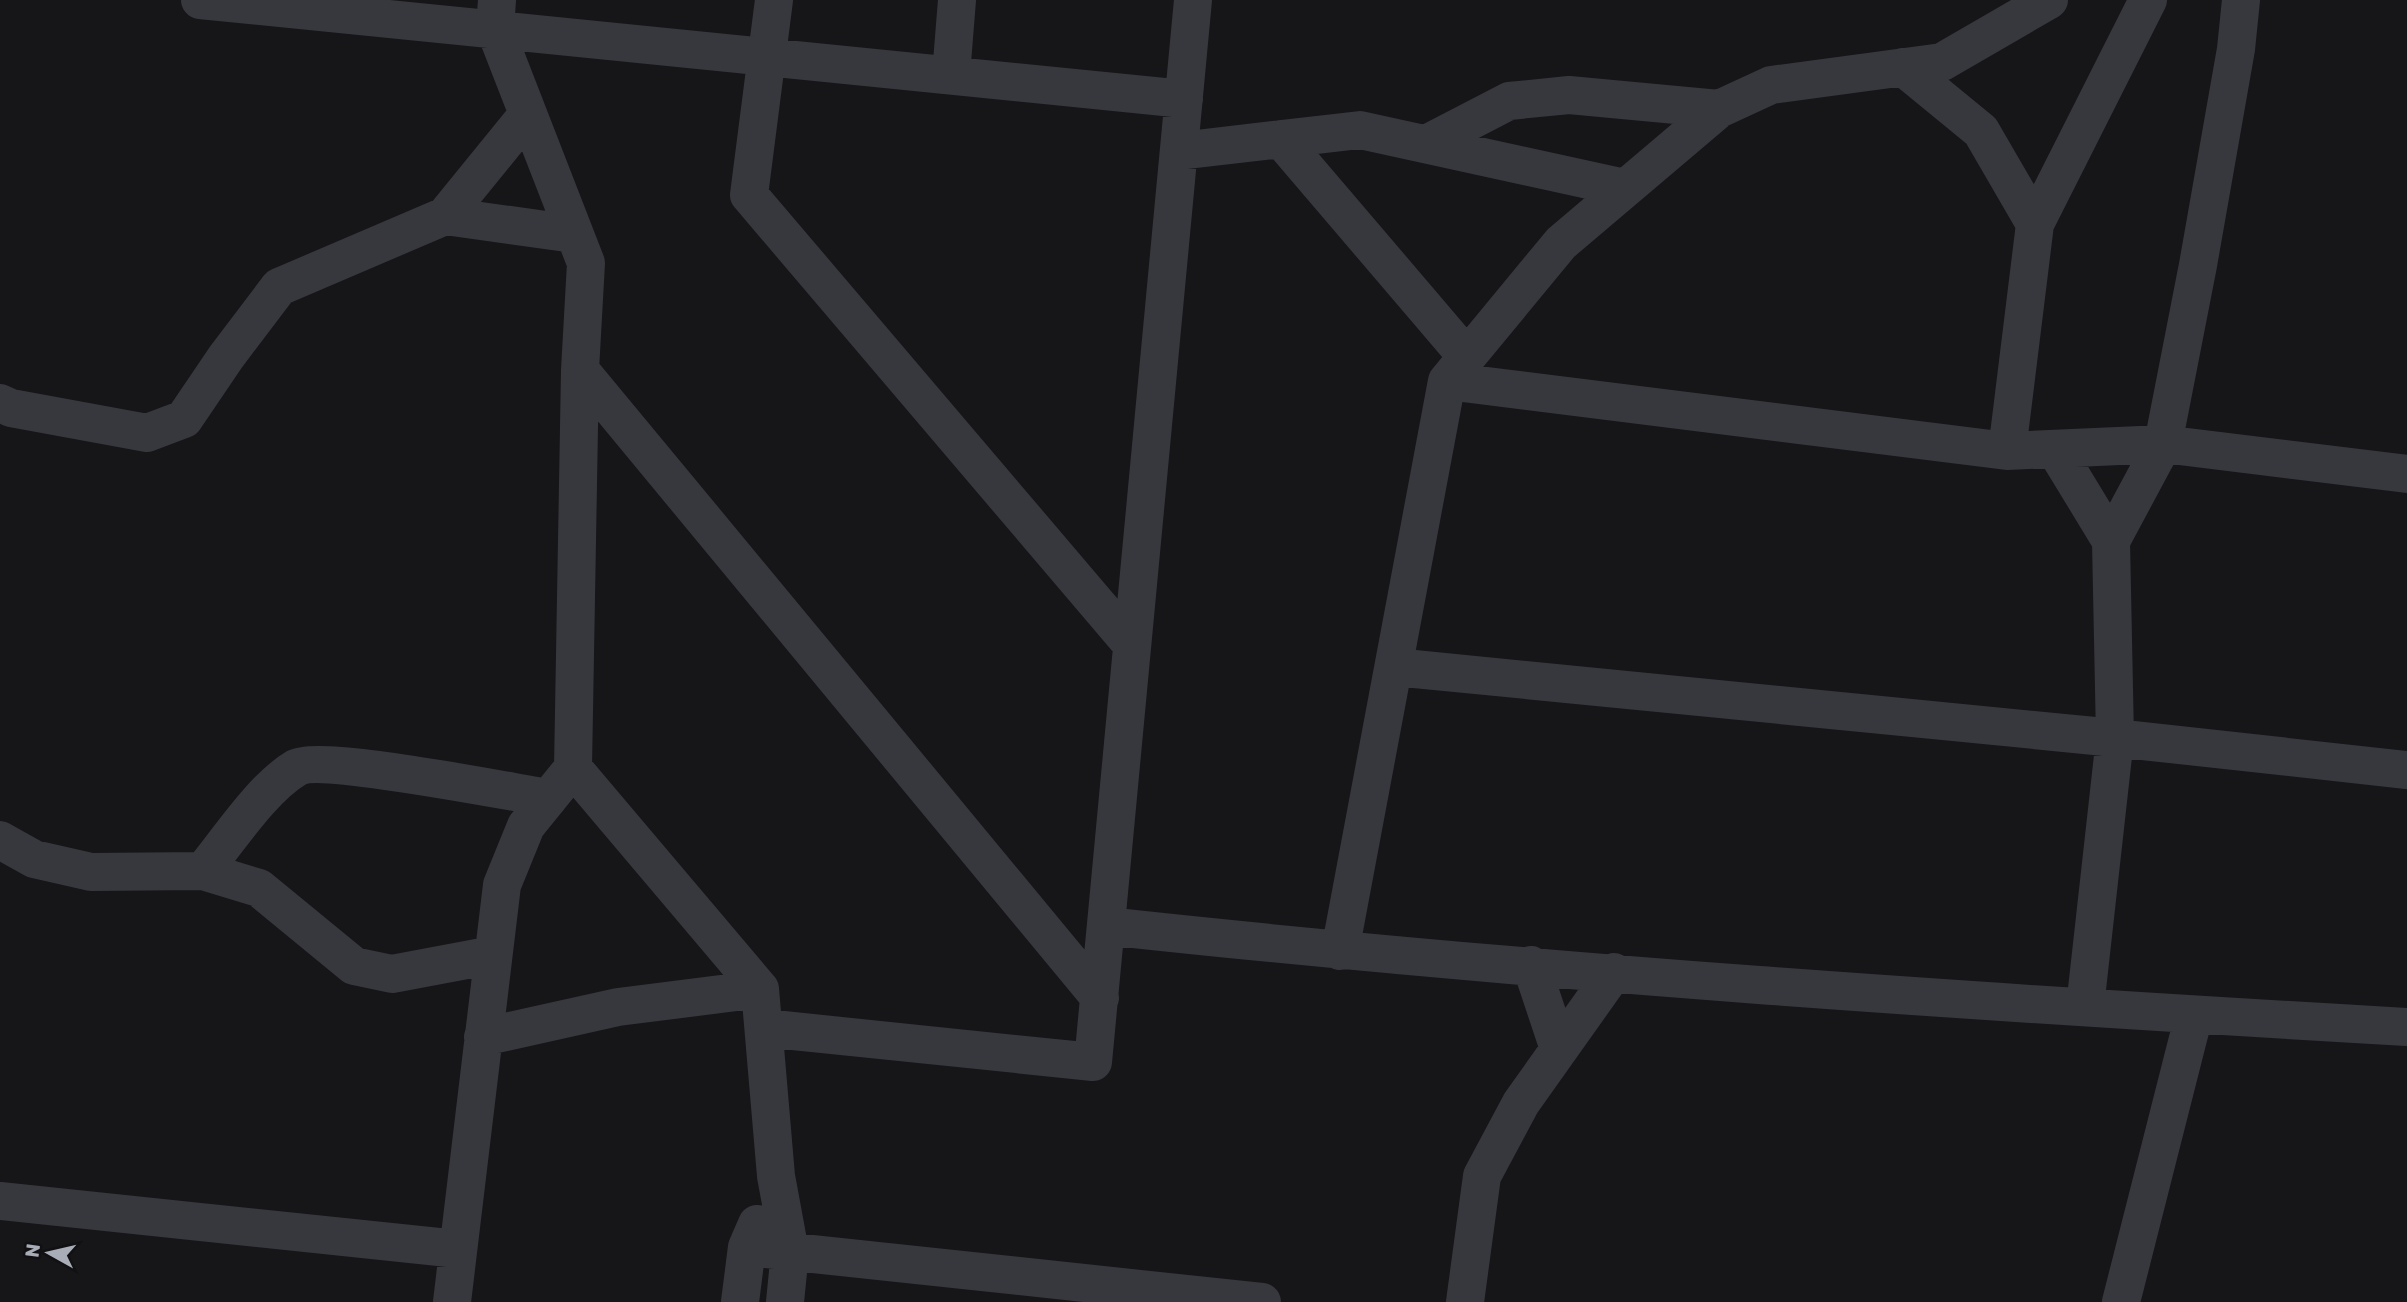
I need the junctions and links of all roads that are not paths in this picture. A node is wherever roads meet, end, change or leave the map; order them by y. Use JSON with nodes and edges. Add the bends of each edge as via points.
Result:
{"nodes":[{"id":1,"x":200,"y":0,"type":"edge"},
{"id":2,"x":774,"y":0,"type":"edge"},
{"id":3,"x":957,"y":0,"type":"edge"},
{"id":4,"x":1193,"y":0,"type":"edge"},
{"id":5,"x":2049,"y":0,"type":"edge"},
{"id":6,"x":2148,"y":0,"type":"edge"},
{"id":7,"x":2241,"y":0,"type":"edge"},
{"id":8,"x":496,"y":15,"type":"edge"},
{"id":9,"x":769,"y":57,"type":"junction"},
{"id":10,"x":1903,"y":67,"type":"junction"},
{"id":11,"x":951,"y":75,"type":"junction"},
{"id":12,"x":1184,"y":99,"type":"junction"},
{"id":13,"x":1719,"y":109,"type":"junction"},
{"id":14,"x":528,"y":114,"type":"junction"},
{"id":15,"x":1281,"y":139,"type":"junction"},
{"id":16,"x":1426,"y":144,"type":"junction"},
{"id":17,"x":1179,"y":151,"type":"junction"},
{"id":18,"x":1625,"y":188,"type":"junction"},
{"id":19,"x":445,"y":216,"type":"junction"},
{"id":20,"x":2035,"y":225,"type":"junction"},
{"id":21,"x":574,"y":234,"type":"junction"},
{"id":22,"x":1457,"y":369,"type":"junction"},
{"id":23,"x":580,"y":370,"type":"junction"},
{"id":24,"x":0,"y":403,"type":"edge"},
{"id":25,"x":2163,"y":444,"type":"junction"},
{"id":26,"x":2055,"y":449,"type":"junction"},
{"id":27,"x":2007,"y":451,"type":"junction"},
{"id":28,"x":2407,"y":474,"type":"edge"},
{"id":29,"x":2111,"y":541,"type":"junction"},
{"id":30,"x":1132,"y":645,"type":"junction"},
{"id":31,"x":1394,"y":667,"type":"junction"},
{"id":32,"x":2115,"y":738,"type":"junction"},
{"id":33,"x":573,"y":768,"type":"junction"},
{"id":34,"x":2407,"y":770,"type":"edge"},
{"id":35,"x":549,"y":798,"type":"junction"},
{"id":36,"x":0,"y":840,"type":"edge"},
{"id":37,"x":203,"y":871,"type":"junction"},
{"id":38,"x":1106,"y":926,"type":"junction"},
{"id":39,"x":1340,"y":951,"type":"junction"},
{"id":40,"x":493,"y":955,"type":"junction"},
{"id":41,"x":1531,"y":965,"type":"junction"},
{"id":42,"x":1614,"y":972,"type":"junction"},
{"id":43,"x":760,"y":989,"type":"junction"},
{"id":44,"x":1100,"y":998,"type":"junction"},
{"id":45,"x":2085,"y":1007,"type":"junction"},
{"id":46,"x":2194,"y":1015,"type":"junction"},
{"id":47,"x":2407,"y":1027,"type":"edge"},
{"id":48,"x":764,"y":1028,"type":"junction"},
{"id":49,"x":484,"y":1037,"type":"junction"},
{"id":50,"x":1559,"y":1049,"type":"junction"},
{"id":51,"x":776,"y":1176,"type":"junction"},
{"id":52,"x":0,"y":1201,"type":"edge"},
{"id":53,"x":747,"y":1247,"type":"junction"},
{"id":54,"x":458,"y":1249,"type":"junction"},
{"id":55,"x":790,"y":1252,"type":"junction"},
{"id":56,"x":452,"y":1302,"type":"edge"},
{"id":57,"x":740,"y":1302,"type":"edge"},
{"id":58,"x":785,"y":1302,"type":"edge"},
{"id":59,"x":1262,"y":1302,"type":"edge"},
{"id":60,"x":1465,"y":1302,"type":"edge"},
{"id":61,"x":2121,"y":1302,"type":"edge"}],
"edges":[{"from":1,"to":8,"type":"street"},
{"from":2,"to":9,"type":"street"},
{"from":3,"to":11,"type":"street"},
{"from":4,"to":12,"type":"street"},
{"from":5,"to":10,"type":"street","via":[[1942,62]]},
{"from":6,"to":20,"type":"street"},
{"from":7,"to":25,"type":"street","via":[[2201,252]]},
{"from":8,"to":9,"type":"street"},
{"from":8,"to":14,"type":"street"},
{"from":9,"to":11,"type":"street"},
{"from":9,"to":30,"type":"street","via":[[749,195]]},
{"from":10,"to":13,"type":"street","via":[[1771,85]]},
{"from":10,"to":20,"type":"street","via":[[1981,131]]},
{"from":11,"to":12,"type":"street"},
{"from":12,"to":17,"type":"street"},
{"from":13,"to":16,"type":"street","via":[[1569,95],[1509,101]]},
{"from":13,"to":18,"type":"street"},
{"from":14,"to":19,"type":"street"},
{"from":14,"to":21,"type":"street"},
{"from":15,"to":16,"type":"street","via":[[1360,130]]},
{"from":15,"to":17,"type":"street"},
{"from":15,"to":22,"type":"street"},
{"from":16,"to":18,"type":"street"},
{"from":17,"to":30,"type":"street"},
{"from":18,"to":22,"type":"street","via":[[1561,243]]},
{"from":19,"to":21,"type":"street"},
{"from":19,"to":24,"type":"street","via":[[279,287],[184,419],[147,433]]},
{"from":20,"to":27,"type":"street"},
{"from":21,"to":23,"type":"street","via":[[586,263]]},
{"from":22,"to":27,"type":"street"},
{"from":22,"to":31,"type":"street"},
{"from":23,"to":33,"type":"street"},
{"from":23,"to":44,"type":"street"},
{"from":25,"to":26,"type":"street"},
{"from":25,"to":28,"type":"street"},
{"from":25,"to":29,"type":"street"},
{"from":26,"to":27,"type":"street"},
{"from":26,"to":29,"type":"street"},
{"from":29,"to":32,"type":"street"},
{"from":30,"to":38,"type":"street"},
{"from":31,"to":32,"type":"street"},
{"from":31,"to":39,"type":"street"},
{"from":32,"to":34,"type":"street"},
{"from":32,"to":45,"type":"street"},
{"from":33,"to":35,"type":"street"},
{"from":33,"to":43,"type":"street"},
{"from":35,"to":37,"type":"street","via":[[334,765],[297,767]]},
{"from":35,"to":40,"type":"street","via":[[526,826],[502,884]]},
{"from":36,"to":37,"type":"street","via":[[34,859],[91,872]]},
{"from":37,"to":40,"type":"street","via":[[259,888],[354,966],[392,974]]},
{"from":38,"to":39,"type":"street"},
{"from":38,"to":44,"type":"street"},
{"from":39,"to":41,"type":"street"},
{"from":40,"to":49,"type":"street"},
{"from":41,"to":42,"type":"street"},
{"from":41,"to":50,"type":"street"},
{"from":42,"to":45,"type":"street"},
{"from":42,"to":50,"type":"street"},
{"from":43,"to":48,"type":"street"},
{"from":43,"to":49,"type":"street","via":[[618,1007]]},
{"from":44,"to":48,"type":"street","via":[[1093,1062]]},
{"from":45,"to":46,"type":"street"},
{"from":46,"to":47,"type":"street"},
{"from":46,"to":61,"type":"street"},
{"from":48,"to":51,"type":"street"},
{"from":49,"to":54,"type":"street"},
{"from":50,"to":60,"type":"street","via":[[1521,1103],[1482,1176]]},
{"from":51,"to":53,"type":"street"},
{"from":51,"to":55,"type":"street"},
{"from":52,"to":54,"type":"street"},
{"from":53,"to":55,"type":"street"},
{"from":53,"to":57,"type":"street"},
{"from":54,"to":56,"type":"street"},
{"from":55,"to":58,"type":"street"},
{"from":55,"to":59,"type":"street"}]}
